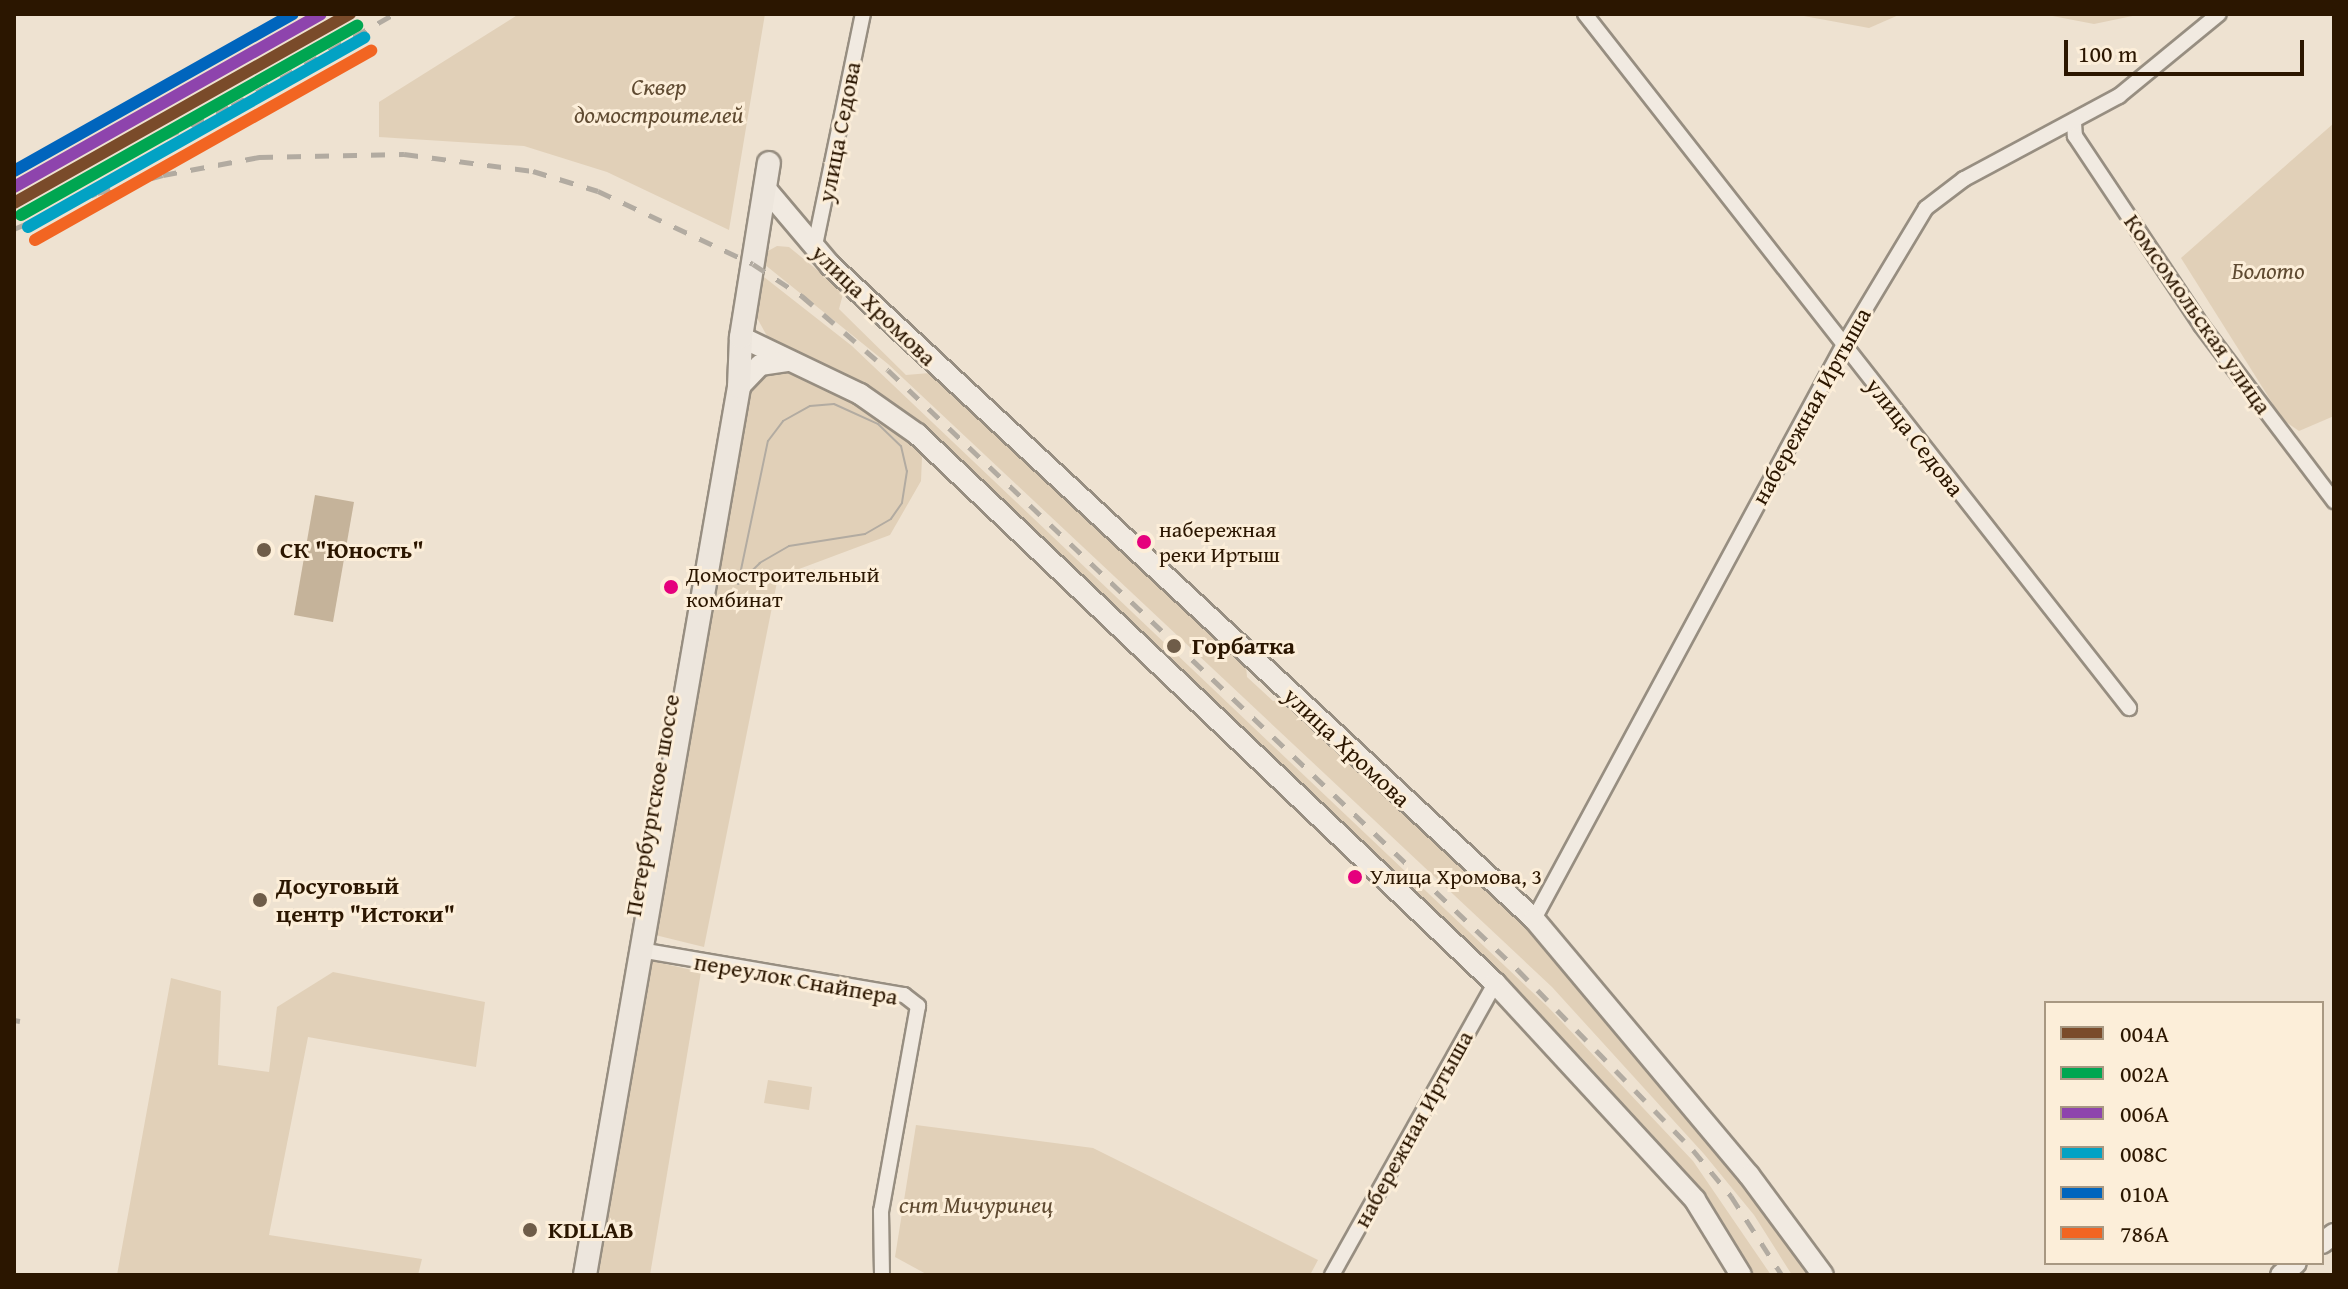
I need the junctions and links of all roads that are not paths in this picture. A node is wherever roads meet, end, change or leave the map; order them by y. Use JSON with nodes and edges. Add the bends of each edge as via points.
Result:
{"nodes":[{"id":1,"x":863,"y":14,"type":"edge"},
{"id":2,"x":1585,"y":14,"type":"edge"},
{"id":3,"x":2219,"y":14,"type":"edge"},
{"id":4,"x":2074,"y":123,"type":"junction"},
{"id":5,"x":769,"y":163,"type":"dead end"},
{"id":6,"x":765,"y":188,"type":"junction"},
{"id":7,"x":814,"y":250,"type":"junction"},
{"id":8,"x":741,"y":337,"type":"junction"},
{"id":9,"x":1843,"y":346,"type":"junction"},
{"id":10,"x":796,"y":362,"type":"junction"},
{"id":11,"x":739,"y":387,"type":"junction"},
{"id":12,"x":2334,"y":501,"type":"edge"},
{"id":13,"x":701,"y":557,"type":"junction"},
{"id":14,"x":2129,"y":708,"type":"dead end"},
{"id":15,"x":1534,"y":919,"type":"junction"},
{"id":16,"x":634,"y":949,"type":"junction"},
{"id":17,"x":1495,"y":983,"type":"junction"},
{"id":18,"x":592,"y":1190,"type":"junction"},
{"id":19,"x":570,"y":1275,"type":"edge"},
{"id":20,"x":585,"y":1275,"type":"edge"},
{"id":21,"x":882,"y":1275,"type":"edge"},
{"id":22,"x":1332,"y":1275,"type":"edge"},
{"id":23,"x":1741,"y":1275,"type":"edge"},
{"id":24,"x":1823,"y":1275,"type":"edge"}],
"edges":[{"from":1,"to":7,"type":"street","name":"улица Седова"},
{"from":2,"to":9,"type":"street","name":"улица Седова"},
{"from":3,"to":4,"type":"street","name":"набережная Иртыша","via":[[2155,71]]},
{"from":4,"to":9,"type":"street","name":"набережная Иртыша","via":[[1940,194],[1898,248]]},
{"from":4,"to":12,"type":"street","name":"Комсомольская улица","via":[[2075,136],[2201,325]]},
{"from":5,"to":6,"type":"main road","name":"Петербургское шоссе"},
{"from":6,"to":7,"type":"street","name":"улица Хромова"},
{"from":6,"to":8,"type":"main road","name":"Петербургское шоссе"},
{"from":7,"to":15,"type":"street","name":"улица Хромова"},
{"from":8,"to":10,"type":"street"},
{"from":8,"to":11,"type":"main road","name":"Петербургское шоссе"},
{"from":8,"to":13,"type":"main road","name":"Петербургское шоссе","via":[[724,386]]},
{"from":9,"to":14,"type":"street","name":"улица Седова"},
{"from":9,"to":15,"type":"street","name":"набережная Иртыша"},
{"from":10,"to":11,"type":"street","via":[[763,363]]},
{"from":10,"to":17,"type":"street","via":[[877,404],[917,434]]},
{"from":11,"to":13,"type":"main road","name":"Петербургское шоссе"},
{"from":13,"to":16,"type":"main road","name":"Петербургское шоссе"},
{"from":15,"to":24,"type":"street","name":"улица Хромова","via":[[1749,1175]]},
{"from":16,"to":18,"type":"main road","name":"Петербургское шоссе"},
{"from":16,"to":21,"type":"street","name":"переулок Снайпера","via":[[904,995],[918,1006],[881,1211]]},
{"from":17,"to":22,"type":"street","name":"набережная Иртыша"},
{"from":17,"to":23,"type":"street","via":[[1695,1200]]},
{"from":18,"to":19,"type":"main road","name":"Петербургское шоссе"},
{"from":18,"to":20,"type":"main road","name":"Петербургское шоссе"}]}
